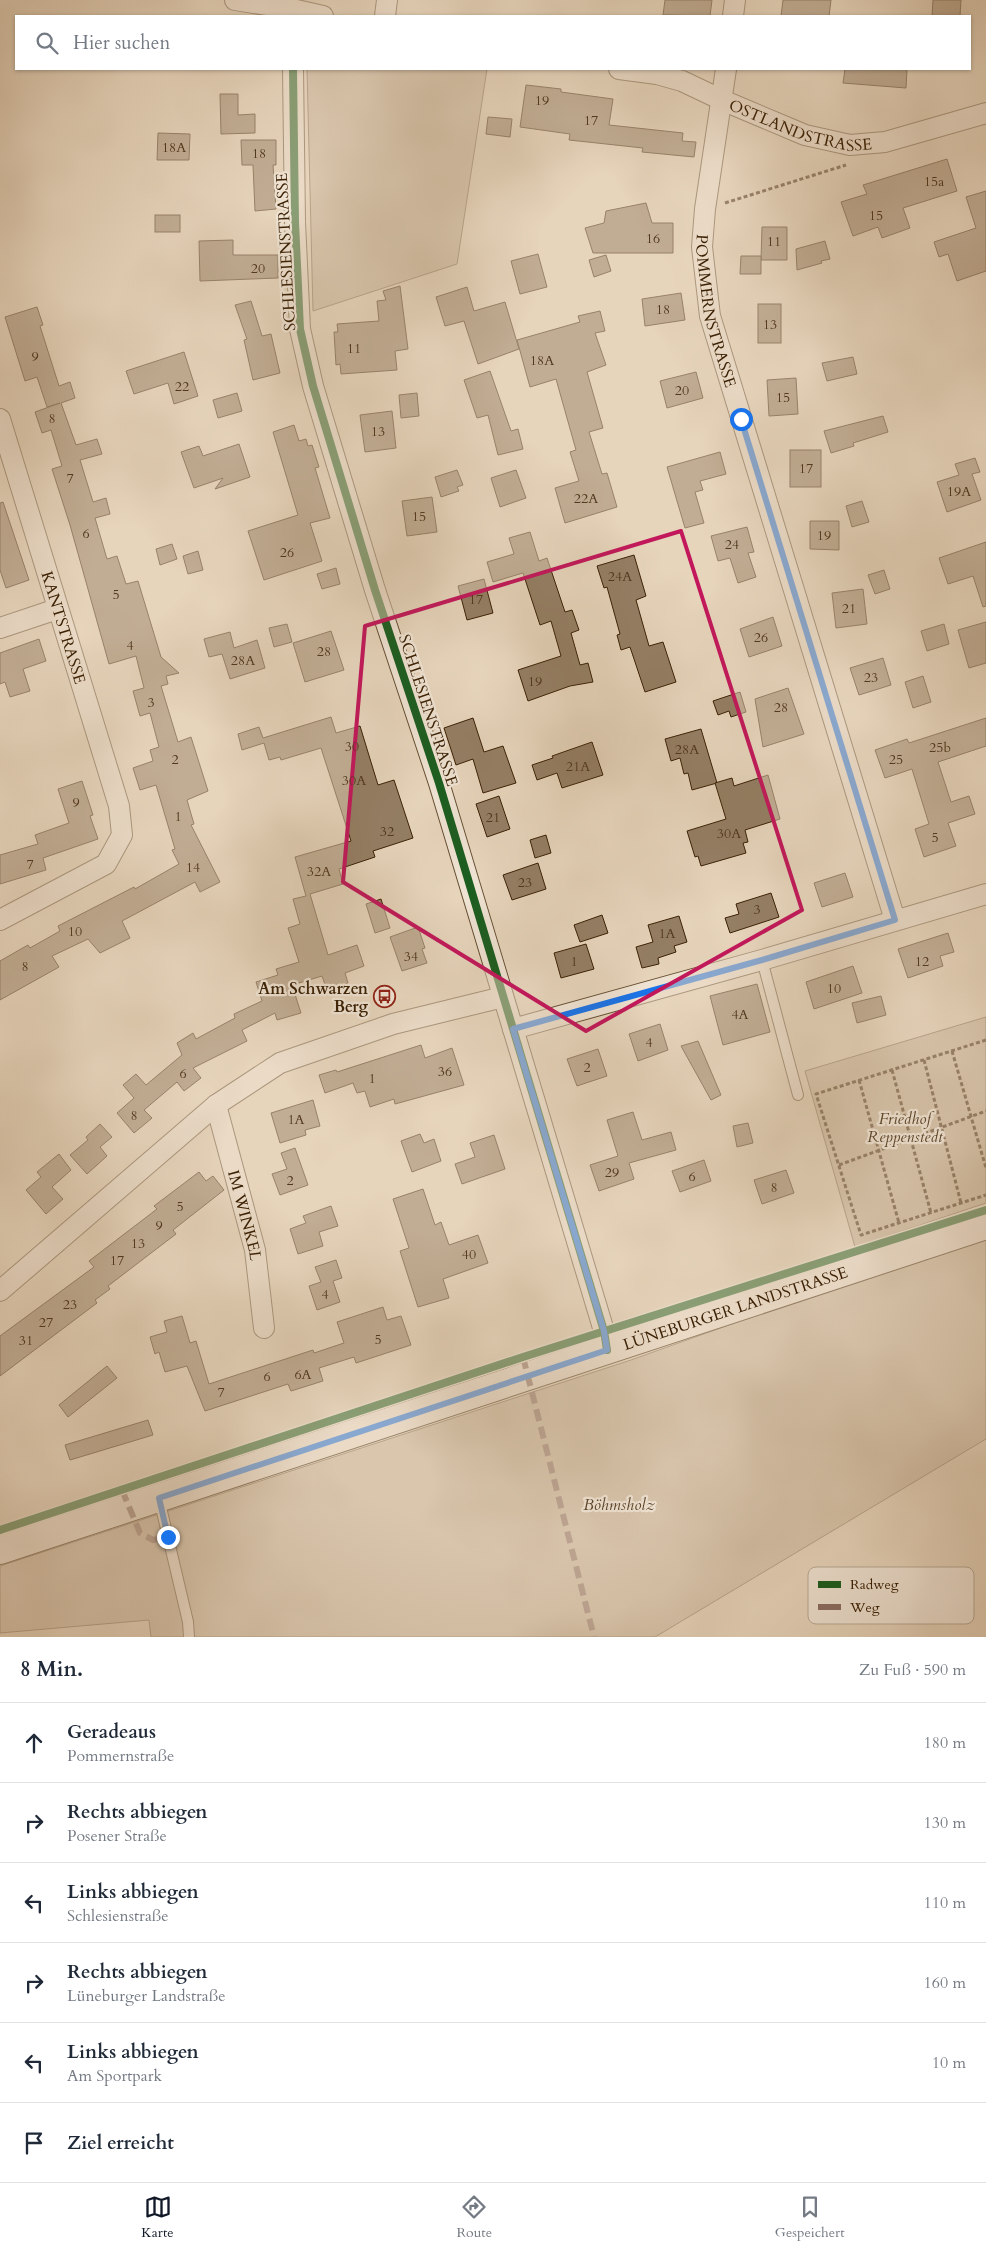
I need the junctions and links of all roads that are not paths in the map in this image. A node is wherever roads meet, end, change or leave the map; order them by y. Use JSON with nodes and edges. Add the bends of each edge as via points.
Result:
{"nodes":[{"id":1,"x":235,"y":0,"type":"edge"},
{"id":2,"x":387,"y":0,"type":"edge"},
{"id":3,"x":736,"y":0,"type":"edge"},
{"id":4,"x":292,"y":12,"type":"edge"},
{"id":5,"x":314,"y":15,"type":"edge"},
{"id":6,"x":385,"y":15,"type":"edge"},
{"id":7,"x":733,"y":15,"type":"edge"},
{"id":8,"x":293,"y":70,"type":"edge"},
{"id":9,"x":626,"y":70,"type":"edge"},
{"id":10,"x":726,"y":70,"type":"edge"},
{"id":11,"x":722,"y":100,"type":"junction"},
{"id":12,"x":986,"y":113,"type":"edge"},
{"id":13,"x":0,"y":418,"type":"edge"},
{"id":14,"x":57,"y":609,"type":"junction"},
{"id":15,"x":0,"y":628,"type":"edge"},
{"id":16,"x":986,"y":894,"type":"edge"},
{"id":17,"x":0,"y":920,"type":"edge"},
{"id":18,"x":895,"y":920,"type":"junction"},
{"id":19,"x":762,"y":960,"type":"junction"},
{"id":20,"x":503,"y":997,"type":"junction"},
{"id":21,"x":513,"y":1029,"type":"junction"},
{"id":22,"x":798,"y":1095,"type":"dead end"},
{"id":23,"x":216,"y":1105,"type":"junction"},
{"id":24,"x":986,"y":1225,"type":"edge"},
{"id":25,"x":0,"y":1291,"type":"edge"},
{"id":26,"x":264,"y":1328,"type":"dead end"},
{"id":27,"x":607,"y":1350,"type":"junction"},
{"id":28,"x":159,"y":1498,"type":"junction"},
{"id":29,"x":0,"y":1550,"type":"edge"},
{"id":30,"x":189,"y":1637,"type":"edge"}],
"edges":[{"from":1,"to":4,"type":"street"},
{"from":2,"to":6,"type":"street"},
{"from":3,"to":7,"type":"street"},
{"from":4,"to":5,"type":"street"},
{"from":8,"to":20,"type":"street","name":"SCHLESIENSTRASSE","via":[[300,329],[313,386]]},
{"from":9,"to":11,"type":"street","name":"OSTLANDSTRASSE","via":[[682,81]]},
{"from":10,"to":11,"type":"street","name":"POMMERNSTRASSE"},
{"from":11,"to":12,"type":"street","name":"OSTLANDSTRASSE","via":[[805,135],[850,145],[885,142]]},
{"from":11,"to":18,"type":"street","name":"POMMERNSTRASSE","via":[[702,247],[710,316]]},
{"from":13,"to":14,"type":"street","name":"KANTSTRASSE"},
{"from":14,"to":15,"type":"street"},
{"from":14,"to":17,"type":"street","name":"KANTSTRASSE","via":[[120,806],[122,835],[106,864]]},
{"from":16,"to":18,"type":"street"},
{"from":18,"to":19,"type":"street"},
{"from":19,"to":21,"type":"street"},
{"from":19,"to":22,"type":"lane"},
{"from":20,"to":21,"type":"street","name":"SCHLESIENSTRASSE"},
{"from":20,"to":23,"type":"street","via":[[393,1024],[280,1063]]},
{"from":21,"to":27,"type":"street","name":"SCHLESIENSTRASSE"},
{"from":23,"to":25,"type":"street"},
{"from":23,"to":26,"type":"street","name":"IM WINKEL","via":[[255,1250]]},
{"from":24,"to":27,"type":"main road","name":"LÜNEBURGER LANDSTRASSE"},
{"from":27,"to":28,"type":"main road","name":"LÜNEBURGER LANDSTRASSE"},
{"from":28,"to":29,"type":"main road","name":"LÜNEBURGER LANDSTRASSE"},
{"from":28,"to":30,"type":"lane"}]}
